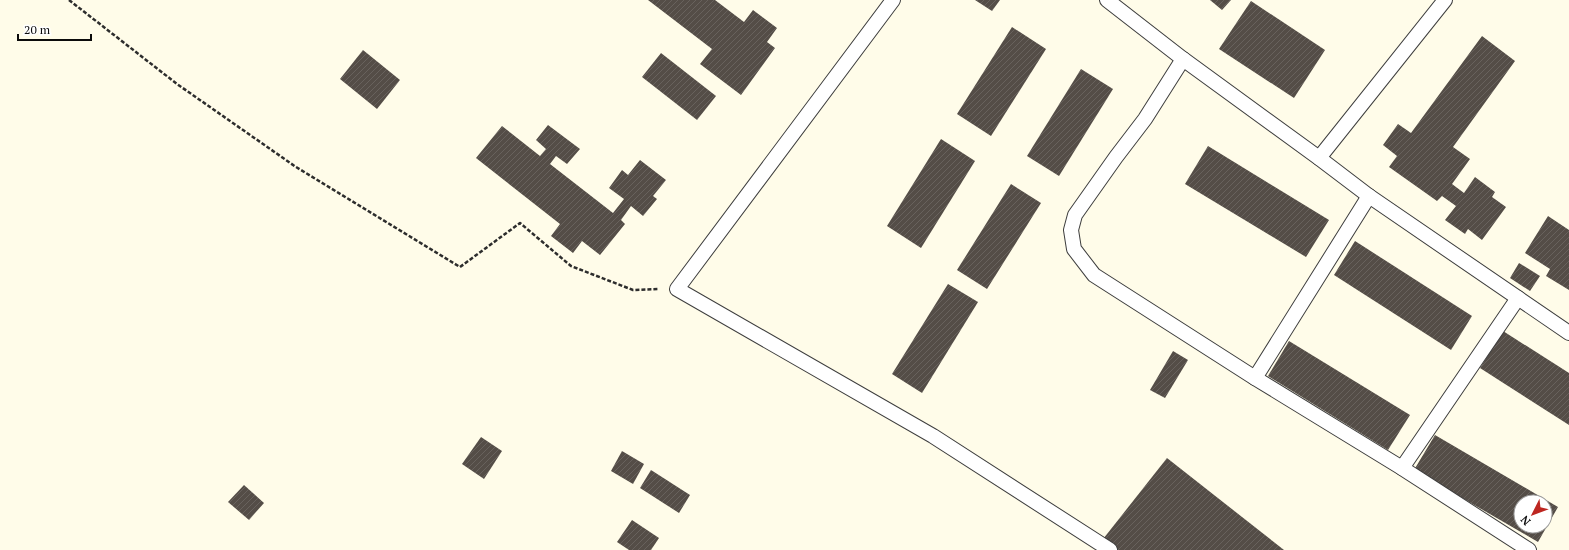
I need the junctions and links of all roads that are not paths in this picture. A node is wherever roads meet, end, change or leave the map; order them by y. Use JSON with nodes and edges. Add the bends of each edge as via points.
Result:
{"nodes":[{"id":1,"x":893,"y":0,"type":"edge"},
{"id":2,"x":1107,"y":0,"type":"edge"},
{"id":3,"x":1445,"y":0,"type":"edge"},
{"id":4,"x":1183,"y":60,"type":"junction"},
{"id":5,"x":1319,"y":158,"type":"junction"},
{"id":6,"x":1369,"y":196,"type":"junction"},
{"id":7,"x":1518,"y":298,"type":"junction"},
{"id":8,"x":1569,"y":333,"type":"edge"},
{"id":9,"x":1255,"y":378,"type":"junction"},
{"id":10,"x":1402,"y":468,"type":"junction"},
{"id":11,"x":1110,"y":550,"type":"edge"},
{"id":12,"x":1529,"y":550,"type":"edge"}],
"edges":[{"from":1,"to":11,"type":"lane","via":[[677,289],[933,436]]},
{"from":2,"to":4,"type":"lane"},
{"from":3,"to":5,"type":"lane"},
{"from":4,"to":5,"type":"lane"},
{"from":4,"to":9,"type":"lane","via":[[1145,120],[1075,215],[1071,230],[1074,249],[1094,275]]},
{"from":5,"to":6,"type":"lane"},
{"from":6,"to":7,"type":"lane"},
{"from":6,"to":9,"type":"lane"},
{"from":7,"to":8,"type":"lane"},
{"from":7,"to":10,"type":"lane"},
{"from":9,"to":10,"type":"lane"},
{"from":10,"to":12,"type":"lane"}]}
